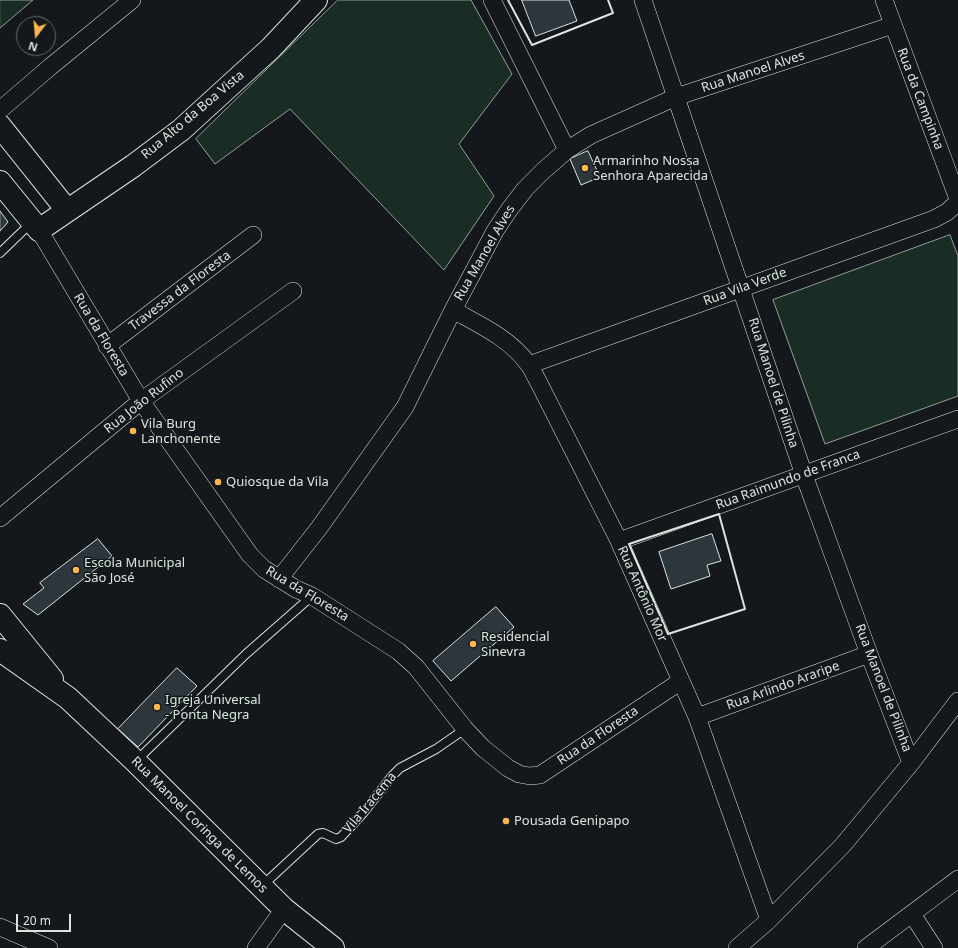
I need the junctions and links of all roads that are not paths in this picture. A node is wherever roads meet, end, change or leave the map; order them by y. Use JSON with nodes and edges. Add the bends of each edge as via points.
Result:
{"nodes":[{"id":1,"x":132,"y":0,"type":"edge"},
{"id":2,"x":316,"y":0,"type":"edge"},
{"id":3,"x":492,"y":0,"type":"edge"},
{"id":4,"x":643,"y":0,"type":"edge"},
{"id":5,"x":884,"y":0,"type":"edge"},
{"id":6,"x":892,"y":25,"type":"junction"},
{"id":7,"x":676,"y":97,"type":"junction"},
{"id":8,"x":0,"y":110,"type":"edge"},
{"id":9,"x":0,"y":126,"type":"edge"},
{"id":10,"x":567,"y":150,"type":"junction"},
{"id":11,"x":953,"y":167,"type":"edge"},
{"id":12,"x":0,"y":182,"type":"edge"},
{"id":13,"x":958,"y":199,"type":"edge"},
{"id":14,"x":958,"y":202,"type":"edge"},
{"id":15,"x":67,"y":210,"type":"junction"},
{"id":16,"x":35,"y":226,"type":"junction"},
{"id":17,"x":252,"y":235,"type":"dead end"},
{"id":18,"x":0,"y":253,"type":"edge"},
{"id":19,"x":742,"y":288,"type":"junction"},
{"id":20,"x":293,"y":291,"type":"dead end"},
{"id":21,"x":453,"y":310,"type":"junction"},
{"id":22,"x":107,"y":346,"type":"junction"},
{"id":23,"x":529,"y":365,"type":"junction"},
{"id":24,"x":141,"y":401,"type":"junction"},
{"id":25,"x":958,"y":419,"type":"edge"},
{"id":26,"x":804,"y":475,"type":"junction"},
{"id":27,"x":0,"y":518,"type":"edge"},
{"id":28,"x":619,"y":541,"type":"junction"},
{"id":29,"x":279,"y":579,"type":"junction"},
{"id":30,"x":312,"y":596,"type":"junction"},
{"id":31,"x":0,"y":614,"type":"edge"},
{"id":32,"x":0,"y":650,"type":"edge"},
{"id":33,"x":870,"y":654,"type":"junction"},
{"id":34,"x":680,"y":680,"type":"junction"},
{"id":35,"x":68,"y":698,"type":"junction"},
{"id":36,"x":958,"y":701,"type":"edge"},
{"id":37,"x":697,"y":717,"type":"junction"},
{"id":38,"x":465,"y":729,"type":"junction"},
{"id":39,"x":135,"y":761,"type":"junction"},
{"id":40,"x":911,"y":762,"type":"junction"},
{"id":41,"x":958,"y":880,"type":"edge"},
{"id":42,"x":261,"y":886,"type":"junction"},
{"id":43,"x":284,"y":909,"type":"junction"},
{"id":44,"x":912,"y":914,"type":"junction"},
{"id":45,"x":769,"y":920,"type":"junction"},
{"id":46,"x":0,"y":927,"type":"edge"},
{"id":47,"x":49,"y":948,"type":"edge"},
{"id":48,"x":256,"y":948,"type":"edge"},
{"id":49,"x":333,"y":948,"type":"edge"},
{"id":50,"x":737,"y":948,"type":"edge"},
{"id":51,"x":866,"y":948,"type":"edge"},
{"id":52,"x":934,"y":948,"type":"edge"}],
"edges":[{"from":1,"to":8,"type":"street"},
{"from":2,"to":15,"type":"main road","name":"Rua Alto da Boa Vista","via":[[271,48],[181,130]]},
{"from":3,"to":10,"type":"street"},
{"from":4,"to":7,"type":"street","name":"Rua Manoel de Pilinha"},
{"from":5,"to":6,"type":"street","name":"Rua da Campinha"},
{"from":6,"to":7,"type":"street","name":"Rua Manoel Alves"},
{"from":6,"to":11,"type":"street","name":"Rua da Campinha"},
{"from":7,"to":10,"type":"street","name":"Rua Manoel Alves","via":[[591,135]]},
{"from":7,"to":19,"type":"street","name":"Rua Manoel de Pilinha"},
{"from":9,"to":15,"type":"main road"},
{"from":10,"to":21,"type":"street","name":"Rua Manoel Alves","via":[[524,189],[508,210]]},
{"from":11,"to":13,"type":"street","name":"Rua da Campinha"},
{"from":12,"to":16,"type":"main road","name":"Rua da Floresta"},
{"from":14,"to":19,"type":"street","name":"Rua Vila Verde","via":[[934,219]]},
{"from":15,"to":16,"type":"main road","name":"Rua Alto da Boa Vista"},
{"from":16,"to":18,"type":"lane"},
{"from":16,"to":22,"type":"street","name":"Rua da Floresta"},
{"from":17,"to":22,"type":"street","name":"Travessa da Floresta"},
{"from":19,"to":23,"type":"street","name":"Rua Vila Verde"},
{"from":19,"to":26,"type":"street","name":"Rua Manoel de Pilinha"},
{"from":20,"to":24,"type":"street","name":"Rua João Rufino"},
{"from":21,"to":23,"type":"street","name":"Rua Antônio Mor","via":[[504,339]]},
{"from":21,"to":29,"type":"street","name":"Rua Manoel Alves","via":[[405,407],[328,516]]},
{"from":22,"to":24,"type":"street","name":"Rua da Floresta"},
{"from":23,"to":28,"type":"street","name":"Rua Antônio Mor"},
{"from":24,"to":27,"type":"street","name":"Rua João Rufino"},
{"from":24,"to":29,"type":"street","name":"Rua da Floresta","via":[[250,555]]},
{"from":25,"to":26,"type":"street","name":"Rua Raimundo de Franca"},
{"from":26,"to":28,"type":"street","name":"Rua Raimundo de Franca"},
{"from":26,"to":33,"type":"street","name":"Rua Manoel de Pilinha"},
{"from":28,"to":34,"type":"street","name":"Rua Antônio Mor"},
{"from":29,"to":30,"type":"street","name":"Rua da Floresta"},
{"from":30,"to":38,"type":"street","name":"Rua da Floresta","via":[[398,651],[416,667]]},
{"from":30,"to":39,"type":"lane","via":[[246,654]]},
{"from":31,"to":35,"type":"main road"},
{"from":32,"to":35,"type":"main road"},
{"from":33,"to":37,"type":"street","name":"Rua Arlindo Araripe"},
{"from":33,"to":40,"type":"street","name":"Rua Manoel de Pilinha"},
{"from":34,"to":37,"type":"street","name":"Rua Antônio Mor"},
{"from":34,"to":38,"type":"street","name":"Rua da Floresta","via":[[540,774],[530,776],[508,768]]},
{"from":35,"to":39,"type":"main road","name":"Rua Manoel Coringa de Lemos"},
{"from":36,"to":40,"type":"street"},
{"from":37,"to":45,"type":"street","name":"Rua Antônio Mor"},
{"from":38,"to":42,"type":"lane","name":"Vila Iracema","via":[[436,749],[400,768],[341,837],[336,839],[323,833],[318,834]]},
{"from":39,"to":42,"type":"main road","name":"Rua Manoel Coringa de Lemos"},
{"from":40,"to":45,"type":"street","via":[[843,845]]},
{"from":41,"to":44,"type":"street"},
{"from":42,"to":43,"type":"main road","name":"Rua Manoel Coringa de Lemos"},
{"from":43,"to":48,"type":"street"},
{"from":43,"to":49,"type":"main road","name":"Rua Manoel Coringa de Lemos"},
{"from":44,"to":51,"type":"street"},
{"from":44,"to":52,"type":"street"},
{"from":45,"to":50,"type":"street"},
{"from":46,"to":47,"type":"street"}]}
